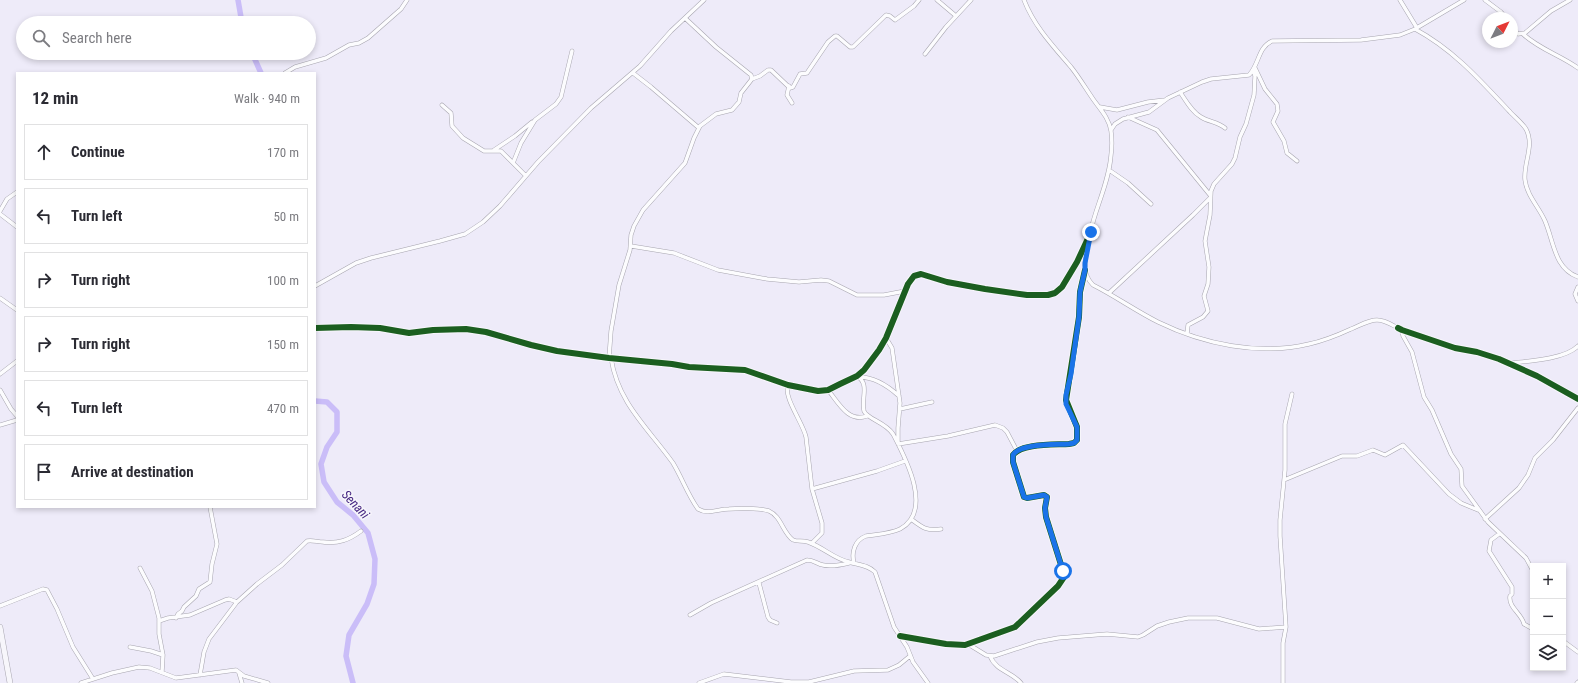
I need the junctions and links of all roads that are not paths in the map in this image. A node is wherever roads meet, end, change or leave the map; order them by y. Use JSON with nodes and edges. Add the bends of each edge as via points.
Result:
{"nodes":[{"id":1,"x":407,"y":0,"type":"edge"},
{"id":2,"x":704,"y":0,"type":"edge"},
{"id":3,"x":919,"y":0,"type":"edge"},
{"id":4,"x":937,"y":0,"type":"edge"},
{"id":5,"x":971,"y":0,"type":"edge"},
{"id":6,"x":1024,"y":0,"type":"edge"},
{"id":7,"x":1400,"y":0,"type":"edge"},
{"id":8,"x":1464,"y":0,"type":"edge"},
{"id":9,"x":1486,"y":0,"type":"edge"},
{"id":10,"x":1570,"y":0,"type":"edge"},
{"id":11,"x":1500,"y":12,"type":"edge"},
{"id":12,"x":956,"y":16,"type":"junction"},
{"id":13,"x":686,"y":18,"type":"junction"},
{"id":14,"x":1416,"y":29,"type":"junction"},
{"id":15,"x":1518,"y":34,"type":"edge"},
{"id":16,"x":1523,"y":34,"type":"junction"},
{"id":17,"x":572,"y":51,"type":"dead end"},
{"id":18,"x":925,"y":54,"type":"dead end"},
{"id":19,"x":1578,"y":68,"type":"edge"},
{"id":20,"x":1254,"y":69,"type":"junction"},
{"id":21,"x":287,"y":72,"type":"edge"},
{"id":22,"x":633,"y":72,"type":"junction"},
{"id":23,"x":752,"y":79,"type":"junction"},
{"id":24,"x":789,"y":86,"type":"junction"},
{"id":25,"x":1180,"y":92,"type":"junction"},
{"id":26,"x":1165,"y":100,"type":"junction"},
{"id":27,"x":792,"y":103,"type":"dead end"},
{"id":28,"x":442,"y":105,"type":"dead end"},
{"id":29,"x":1100,"y":108,"type":"junction"},
{"id":30,"x":1128,"y":117,"type":"junction"},
{"id":31,"x":535,"y":120,"type":"junction"},
{"id":32,"x":699,"y":128,"type":"junction"},
{"id":33,"x":1225,"y":128,"type":"dead end"},
{"id":34,"x":1111,"y":131,"type":"junction"},
{"id":35,"x":493,"y":151,"type":"junction"},
{"id":36,"x":1297,"y":161,"type":"dead end"},
{"id":37,"x":513,"y":162,"type":"junction"},
{"id":38,"x":1109,"y":170,"type":"junction"},
{"id":39,"x":526,"y":176,"type":"junction"},
{"id":40,"x":16,"y":193,"type":"edge"},
{"id":41,"x":1210,"y":196,"type":"junction"},
{"id":42,"x":1152,"y":204,"type":"dead end"},
{"id":43,"x":1,"y":214,"type":"edge"},
{"id":44,"x":0,"y":221,"type":"edge"},
{"id":45,"x":16,"y":226,"type":"edge"},
{"id":46,"x":1091,"y":232,"type":"junction"},
{"id":47,"x":631,"y":246,"type":"junction"},
{"id":48,"x":1085,"y":270,"type":"junction"},
{"id":49,"x":1578,"y":278,"type":"edge"},
{"id":50,"x":316,"y":286,"type":"edge"},
{"id":51,"x":1578,"y":287,"type":"edge"},
{"id":52,"x":905,"y":291,"type":"junction"},
{"id":53,"x":1109,"y":294,"type":"junction"},
{"id":54,"x":0,"y":298,"type":"edge"},
{"id":55,"x":1578,"y":301,"type":"edge"},
{"id":56,"x":16,"y":309,"type":"edge"},
{"id":57,"x":316,"y":328,"type":"edge"},
{"id":58,"x":1402,"y":330,"type":"junction"},
{"id":59,"x":1187,"y":334,"type":"junction"},
{"id":60,"x":886,"y":338,"type":"junction"},
{"id":61,"x":1578,"y":346,"type":"edge"},
{"id":62,"x":610,"y":358,"type":"junction"},
{"id":63,"x":16,"y":362,"type":"edge"},
{"id":64,"x":1511,"y":363,"type":"junction"},
{"id":65,"x":0,"y":374,"type":"edge"},
{"id":66,"x":858,"y":377,"type":"junction"},
{"id":67,"x":788,"y":385,"type":"junction"},
{"id":68,"x":0,"y":390,"type":"edge"},
{"id":69,"x":828,"y":390,"type":"junction"},
{"id":70,"x":1292,"y":394,"type":"dead end"},
{"id":71,"x":899,"y":397,"type":"junction"},
{"id":72,"x":1578,"y":399,"type":"edge"},
{"id":73,"x":932,"y":402,"type":"dead end"},
{"id":74,"x":1578,"y":408,"type":"edge"},
{"id":75,"x":900,"y":409,"type":"junction"},
{"id":76,"x":16,"y":415,"type":"edge"},
{"id":77,"x":867,"y":416,"type":"junction"},
{"id":78,"x":16,"y":420,"type":"edge"},
{"id":79,"x":0,"y":425,"type":"edge"},
{"id":80,"x":898,"y":444,"type":"junction"},
{"id":81,"x":1017,"y":451,"type":"junction"},
{"id":82,"x":905,"y":461,"type":"junction"},
{"id":83,"x":1284,"y":480,"type":"junction"},
{"id":84,"x":812,"y":489,"type":"junction"},
{"id":85,"x":210,"y":508,"type":"edge"},
{"id":86,"x":1478,"y":510,"type":"junction"},
{"id":87,"x":912,"y":519,"type":"junction"},
{"id":88,"x":1485,"y":519,"type":"junction"},
{"id":89,"x":941,"y":528,"type":"dead end"},
{"id":90,"x":361,"y":531,"type":"dead end"},
{"id":91,"x":1499,"y":534,"type":"junction"},
{"id":92,"x":812,"y":543,"type":"junction"},
{"id":93,"x":852,"y":563,"type":"junction"},
{"id":94,"x":1530,"y":565,"type":"edge"},
{"id":95,"x":140,"y":568,"type":"dead end"},
{"id":96,"x":759,"y":583,"type":"junction"},
{"id":97,"x":237,"y":602,"type":"junction"},
{"id":98,"x":0,"y":606,"type":"edge"},
{"id":99,"x":690,"y":615,"type":"dead end"},
{"id":100,"x":176,"y":618,"type":"junction"},
{"id":101,"x":159,"y":621,"type":"junction"},
{"id":102,"x":777,"y":623,"type":"dead end"},
{"id":103,"x":0,"y":627,"type":"edge"},
{"id":104,"x":1286,"y":627,"type":"junction"},
{"id":105,"x":1530,"y":627,"type":"edge"},
{"id":106,"x":900,"y":636,"type":"junction"},
{"id":107,"x":1566,"y":643,"type":"edge"},
{"id":108,"x":968,"y":644,"type":"junction"},
{"id":109,"x":130,"y":647,"type":"dead end"},
{"id":110,"x":1578,"y":652,"type":"edge"},
{"id":111,"x":163,"y":655,"type":"junction"},
{"id":112,"x":910,"y":656,"type":"junction"},
{"id":113,"x":990,"y":656,"type":"junction"},
{"id":114,"x":162,"y":672,"type":"junction"},
{"id":115,"x":239,"y":672,"type":"junction"},
{"id":116,"x":200,"y":675,"type":"junction"},
{"id":117,"x":91,"y":681,"type":"edge"},
{"id":118,"x":10,"y":683,"type":"edge"},
{"id":119,"x":81,"y":683,"type":"edge"},
{"id":120,"x":242,"y":683,"type":"edge"},
{"id":121,"x":268,"y":683,"type":"edge"},
{"id":122,"x":700,"y":683,"type":"edge"},
{"id":123,"x":928,"y":683,"type":"edge"},
{"id":124,"x":1021,"y":683,"type":"edge"},
{"id":125,"x":1283,"y":683,"type":"edge"}],
"edges":[{"from":1,"to":21,"type":"street","via":[[401,9],[368,38],[326,58]]},
{"from":2,"to":13,"type":"street"},
{"from":3,"to":24,"type":"street","via":[[895,20],[886,15],[853,47],[835,36],[821,51],[808,72],[800,74],[793,87]]},
{"from":4,"to":12,"type":"street"},
{"from":5,"to":12,"type":"street"},
{"from":6,"to":29,"type":"street","via":[[1043,34],[1071,67]]},
{"from":7,"to":14,"type":"street"},
{"from":8,"to":14,"type":"street"},
{"from":9,"to":11,"type":"street"},
{"from":10,"to":16,"type":"street","via":[[1551,11]]},
{"from":12,"to":18,"type":"street"},
{"from":13,"to":22,"type":"street"},
{"from":13,"to":23,"type":"street","via":[[716,47],[751,75]]},
{"from":14,"to":20,"type":"street","via":[[1400,35],[1368,40],[1272,41],[1264,47]]},
{"from":14,"to":49,"type":"street","via":[[1461,62],[1492,91],[1526,129],[1529,134],[1525,176],[1527,188],[1545,222],[1552,247],[1561,264]]},
{"from":15,"to":16,"type":"street"},
{"from":16,"to":19,"type":"street","via":[[1535,44],[1565,58]]},
{"from":17,"to":31,"type":"street","via":[[561,97]]},
{"from":20,"to":25,"type":"street","via":[[1245,76],[1211,79]]},
{"from":20,"to":36,"type":"street","via":[[1277,104],[1274,125],[1284,141],[1287,153]]},
{"from":20,"to":41,"type":"street","via":[[1254,95],[1235,158],[1214,184]]},
{"from":22,"to":32,"type":"street"},
{"from":22,"to":39,"type":"street","via":[[591,108]]},
{"from":23,"to":24,"type":"street","via":[[771,70]]},
{"from":23,"to":32,"type":"street","via":[[732,110],[716,114]]},
{"from":24,"to":27,"type":"street","via":[[787,95]]},
{"from":25,"to":26,"type":"street"},
{"from":25,"to":33,"type":"street","via":[[1202,118]]},
{"from":26,"to":29,"type":"street","via":[[1117,110]]},
{"from":26,"to":30,"type":"street","via":[[1149,112]]},
{"from":28,"to":35,"type":"street","via":[[451,113],[451,124],[460,134],[480,150]]},
{"from":29,"to":34,"type":"street"},
{"from":30,"to":34,"type":"street","via":[[1115,124]]},
{"from":30,"to":41,"type":"street","via":[[1157,130]]},
{"from":31,"to":35,"type":"street"},
{"from":31,"to":37,"type":"street"},
{"from":32,"to":47,"type":"street","via":[[685,163],[637,220],[631,235]]},
{"from":34,"to":38,"type":"street","via":[[1112,154]]},
{"from":35,"to":37,"type":"street","via":[[501,151]]},
{"from":37,"to":39,"type":"street"},
{"from":38,"to":42,"type":"street"},
{"from":38,"to":46,"type":"street"},
{"from":39,"to":50,"type":"street","via":[[500,206],[465,234],[371,258],[342,270]]},
{"from":40,"to":43,"type":"street","via":[[7,199]]},
{"from":41,"to":53,"type":"street"},
{"from":41,"to":59,"type":"street","via":[[1210,215],[1205,241],[1209,262],[1208,281],[1204,293],[1208,311],[1203,317],[1188,325]]},
{"from":43,"to":44,"type":"street"},
{"from":43,"to":45,"type":"street"},
{"from":46,"to":48,"type":"street"},
{"from":46,"to":52,"type":"street","via":[[1078,262],[1062,287],[1055,293],[1027,295],[947,282],[922,274],[914,276]]},
{"from":47,"to":52,"type":"street","via":[[674,253],[718,270],[767,279],[829,281],[857,295],[884,295]]},
{"from":47,"to":62,"type":"street","via":[[619,285],[611,331]]},
{"from":48,"to":53,"type":"street","via":[[1093,285]]},
{"from":48,"to":81,"type":"street","via":[[1066,400],[1077,427],[1077,440],[1069,444],[1034,446]]},
{"from":51,"to":55,"type":"street","via":[[1575,294]]},
{"from":52,"to":60,"type":"street"},
{"from":53,"to":59,"type":"street","via":[[1158,322]]},
{"from":54,"to":56,"type":"street"},
{"from":57,"to":62,"type":"street","via":[[380,328],[409,333],[466,329],[486,332],[531,346]]},
{"from":58,"to":59,"type":"street","via":[[1385,321],[1373,320],[1336,336],[1308,344],[1263,348],[1236,347]]},
{"from":58,"to":64,"type":"street","via":[[1454,348],[1481,353]]},
{"from":58,"to":86,"type":"street","via":[[1412,352],[1424,397],[1451,454],[1461,469],[1462,486]]},
{"from":60,"to":66,"type":"street"},
{"from":60,"to":71,"type":"street","via":[[892,348]]},
{"from":61,"to":64,"type":"street","via":[[1566,354]]},
{"from":62,"to":67,"type":"street","via":[[745,370]]},
{"from":62,"to":92,"type":"street","via":[[617,385],[630,409],[674,465],[698,509],[708,512],[728,508],[769,511],[778,518],[790,539]]},
{"from":63,"to":65,"type":"street"},
{"from":64,"to":72,"type":"street"},
{"from":66,"to":69,"type":"street"},
{"from":66,"to":71,"type":"street","via":[[881,383]]},
{"from":66,"to":77,"type":"street","via":[[865,386],[864,411]]},
{"from":67,"to":69,"type":"street","via":[[813,391]]},
{"from":67,"to":84,"type":"street","via":[[787,392],[806,436]]},
{"from":68,"to":76,"type":"street"},
{"from":69,"to":77,"type":"street","via":[[848,414],[856,417]]},
{"from":70,"to":83,"type":"street","via":[[1285,424]]},
{"from":71,"to":75,"type":"street"},
{"from":73,"to":75,"type":"street"},
{"from":74,"to":88,"type":"street","via":[[1535,458],[1519,488]]},
{"from":75,"to":80,"type":"street"},
{"from":77,"to":80,"type":"street","via":[[889,428]]},
{"from":78,"to":79,"type":"street"},
{"from":80,"to":81,"type":"street","via":[[995,425],[1007,432]]},
{"from":80,"to":82,"type":"street"},
{"from":81,"to":108,"type":"street","via":[[1013,455],[1013,462],[1024,497],[1047,497],[1046,517],[1064,577],[1058,586],[1015,627]]},
{"from":82,"to":84,"type":"street"},
{"from":82,"to":87,"type":"street","via":[[916,494]]},
{"from":83,"to":86,"type":"street","via":[[1342,456],[1357,456],[1373,450],[1385,455],[1403,445],[1449,494],[1461,503]]},
{"from":83,"to":104,"type":"street","via":[[1280,536]]},
{"from":84,"to":92,"type":"street","via":[[822,523],[822,533]]},
{"from":85,"to":100,"type":"street","via":[[217,544],[210,582],[199,589]]},
{"from":86,"to":88,"type":"street"},
{"from":87,"to":89,"type":"street","via":[[929,530]]},
{"from":87,"to":93,"type":"street","via":[[892,532],[862,537],[853,550]]},
{"from":88,"to":91,"type":"street"},
{"from":90,"to":97,"type":"street","via":[[344,541],[308,541]]},
{"from":91,"to":94,"type":"street","via":[[1526,558]]},
{"from":91,"to":105,"type":"street","via":[[1491,540],[1490,555],[1513,588],[1509,599],[1513,608],[1523,619],[1524,624]]},
{"from":92,"to":93,"type":"street"},
{"from":93,"to":96,"type":"street","via":[[832,566],[807,560]]},
{"from":93,"to":106,"type":"street","via":[[871,568],[875,572],[894,628]]},
{"from":95,"to":101,"type":"street","via":[[152,591]]},
{"from":96,"to":99,"type":"street","via":[[711,603]]},
{"from":96,"to":102,"type":"street","via":[[768,617]]},
{"from":97,"to":100,"type":"street","via":[[225,600],[190,615]]},
{"from":97,"to":116,"type":"street","via":[[209,639]]},
{"from":98,"to":117,"type":"street","via":[[43,589],[48,590]]},
{"from":100,"to":101,"type":"street"},
{"from":101,"to":111,"type":"street"},
{"from":103,"to":118,"type":"main road"},
{"from":104,"to":113,"type":"street","via":[[1259,629],[1217,618],[1188,618],[1157,626],[1140,636],[1107,634],[1058,638]]},
{"from":104,"to":125,"type":"street","via":[[1283,643]]},
{"from":106,"to":108,"type":"street","via":[[958,646]]},
{"from":106,"to":112,"type":"street"},
{"from":107,"to":110,"type":"street"},
{"from":108,"to":113,"type":"street"},
{"from":109,"to":111,"type":"street"},
{"from":111,"to":114,"type":"street"},
{"from":112,"to":122,"type":"street","via":[[888,670],[854,671],[809,682],[724,674]]},
{"from":112,"to":123,"type":"street"},
{"from":113,"to":124,"type":"street","via":[[998,667]]},
{"from":114,"to":116,"type":"street","via":[[176,678]]},
{"from":114,"to":117,"type":"street","via":[[140,667]]},
{"from":115,"to":116,"type":"street","via":[[233,670]]},
{"from":115,"to":120,"type":"street"},
{"from":115,"to":121,"type":"street"},
{"from":117,"to":119,"type":"street"}]}
